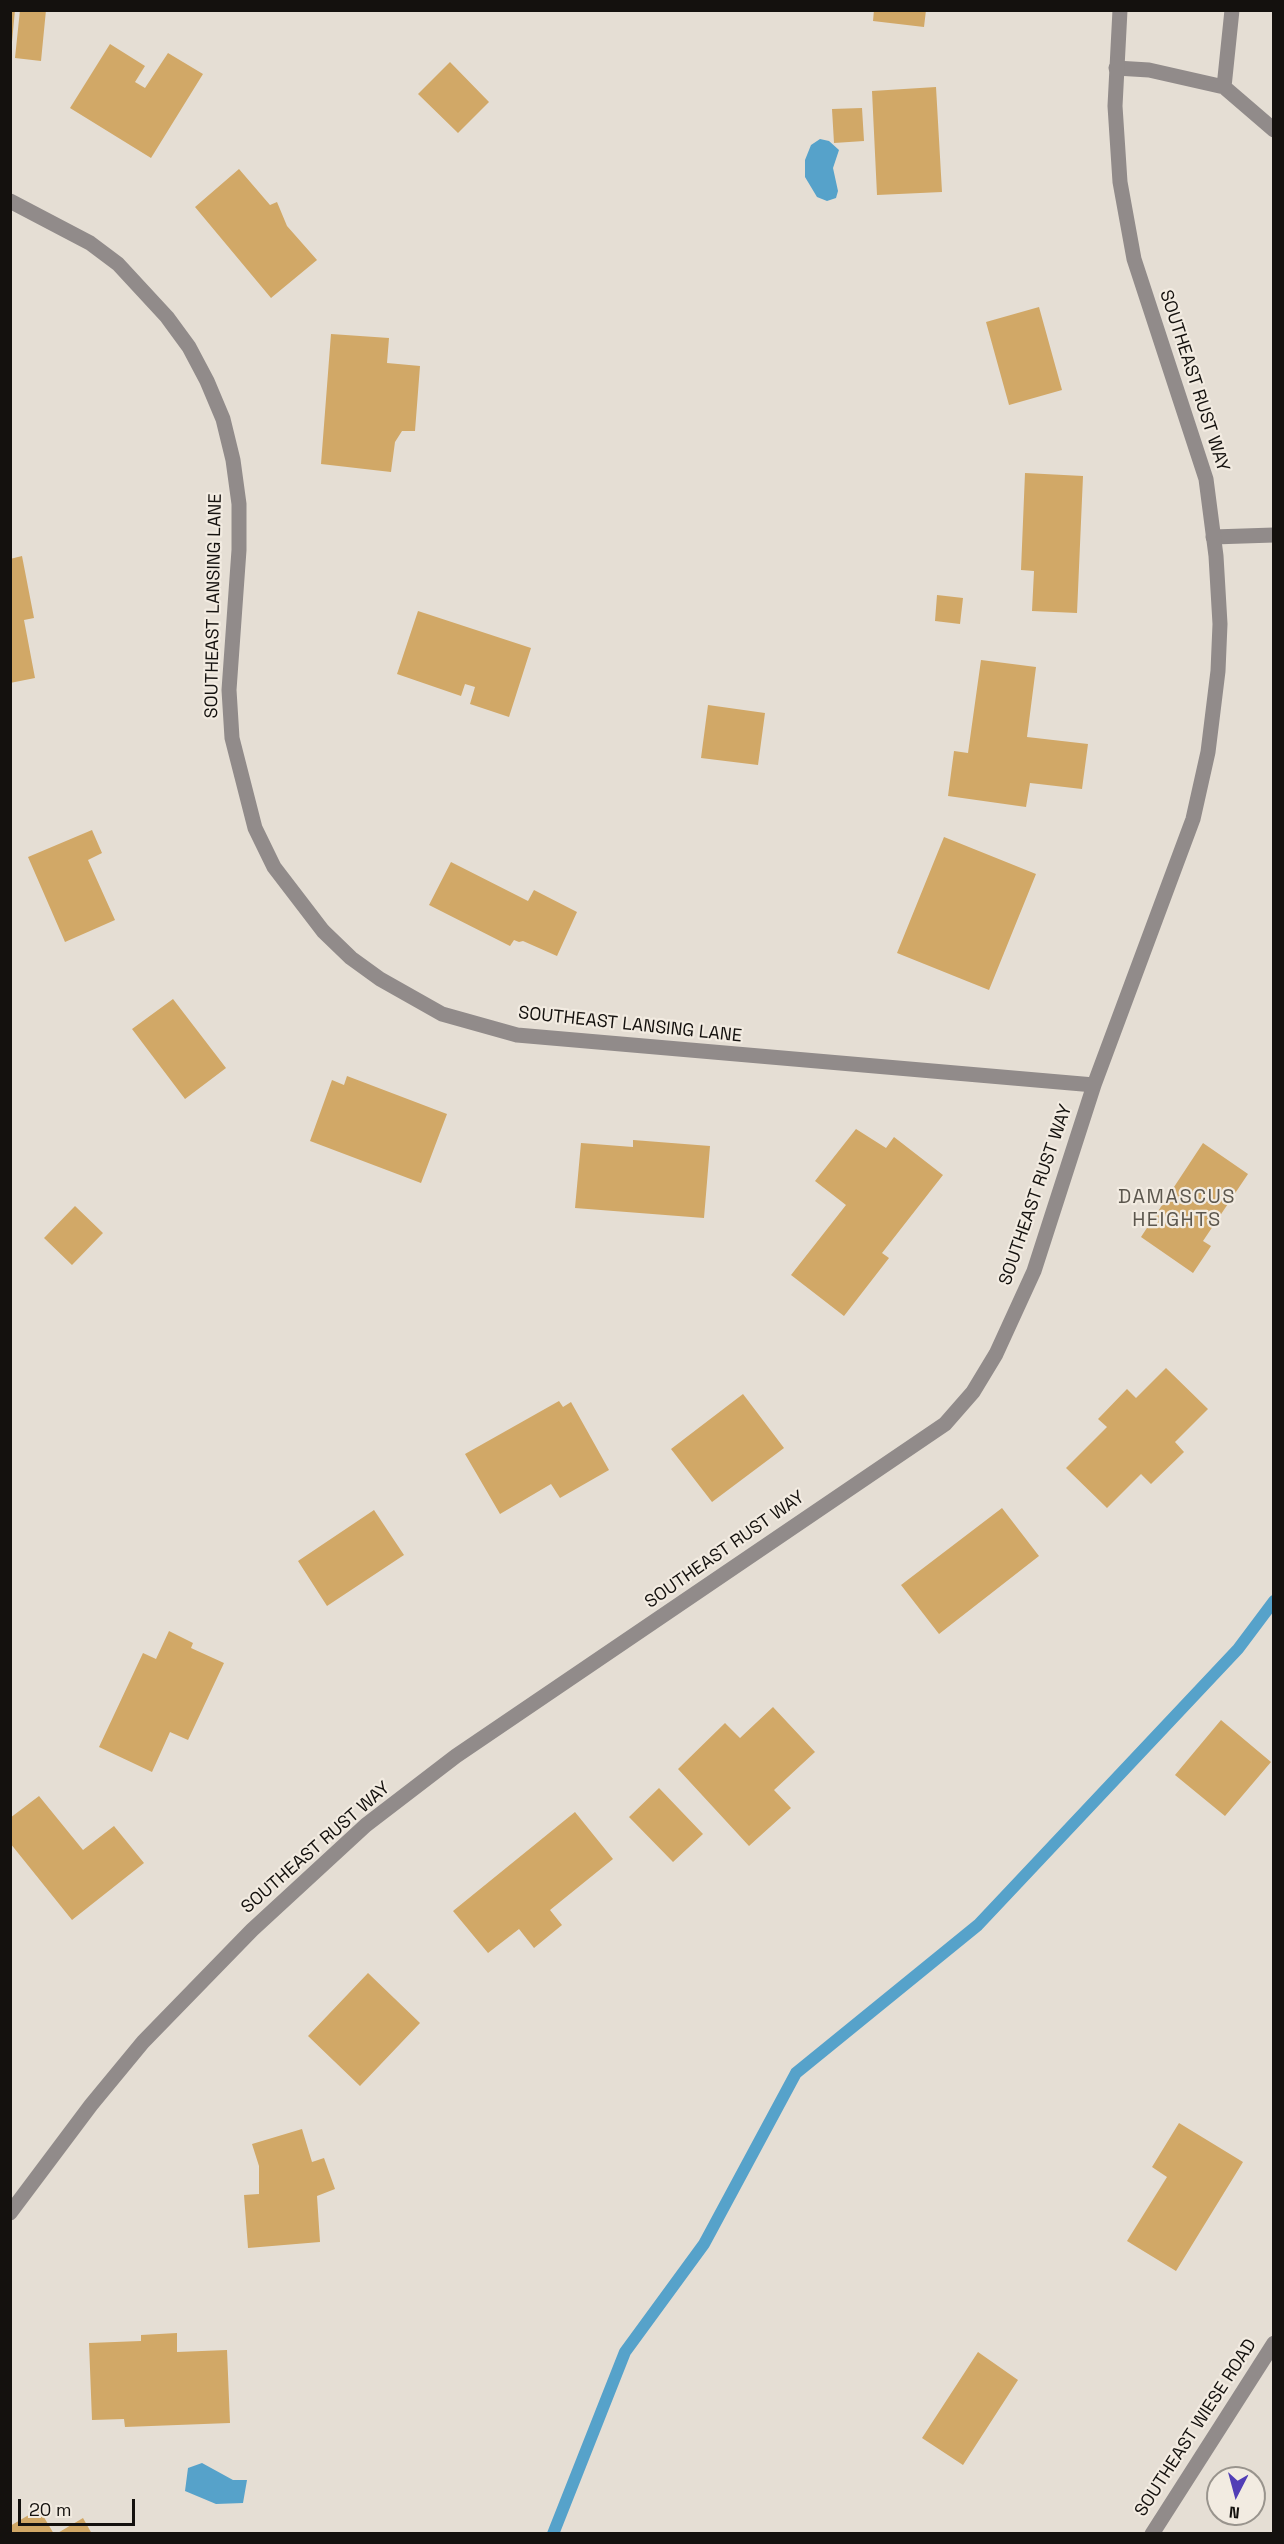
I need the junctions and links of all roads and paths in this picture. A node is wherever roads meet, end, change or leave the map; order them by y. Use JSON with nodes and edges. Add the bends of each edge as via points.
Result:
{"nodes":[{"id":1,"x":1120,"y":10,"type":"edge"},
{"id":2,"x":1232,"y":10,"type":"edge"},
{"id":3,"x":1116,"y":68,"type":"junction"},
{"id":4,"x":1224,"y":87,"type":"junction"},
{"id":5,"x":1272,"y":128,"type":"edge"},
{"id":6,"x":10,"y":201,"type":"edge"},
{"id":7,"x":1274,"y":535,"type":"edge"},
{"id":8,"x":1213,"y":537,"type":"junction"},
{"id":9,"x":1094,"y":1085,"type":"junction"},
{"id":10,"x":10,"y":2213,"type":"edge"},
{"id":11,"x":1274,"y":2343,"type":"edge"},
{"id":12,"x":1152,"y":2534,"type":"edge"}],
"edges":[{"from":1,"to":3,"type":"street","name":"SOUTHEAST RUST WAY"},
{"from":2,"to":4,"type":"street"},
{"from":3,"to":4,"type":"street","via":[[1149,70]]},
{"from":3,"to":8,"type":"street","name":"SOUTHEAST RUST WAY","via":[[1114,106],[1120,182],[1134,259],[1206,479]]},
{"from":4,"to":5,"type":"street"},
{"from":6,"to":9,"type":"street","name":"SOUTHEAST LANSING LANE","via":[[90,243],[118,264],[189,347],[207,381],[223,419],[239,504],[229,690],[232,738],[255,828],[274,867],[323,931],[351,958],[390,986],[442,1014],[517,1035]]},
{"from":7,"to":8,"type":"street"},
{"from":8,"to":9,"type":"street","name":"SOUTHEAST RUST WAY","via":[[1220,624],[1208,752],[1193,819]]},
{"from":9,"to":10,"type":"street","name":"SOUTHEAST RUST WAY","via":[[1034,1271],[996,1354],[973,1392],[945,1424],[456,1756],[366,1826],[252,1930],[143,2043]]},
{"from":11,"to":12,"type":"street","name":"SOUTHEAST WIESE ROAD"}]}
